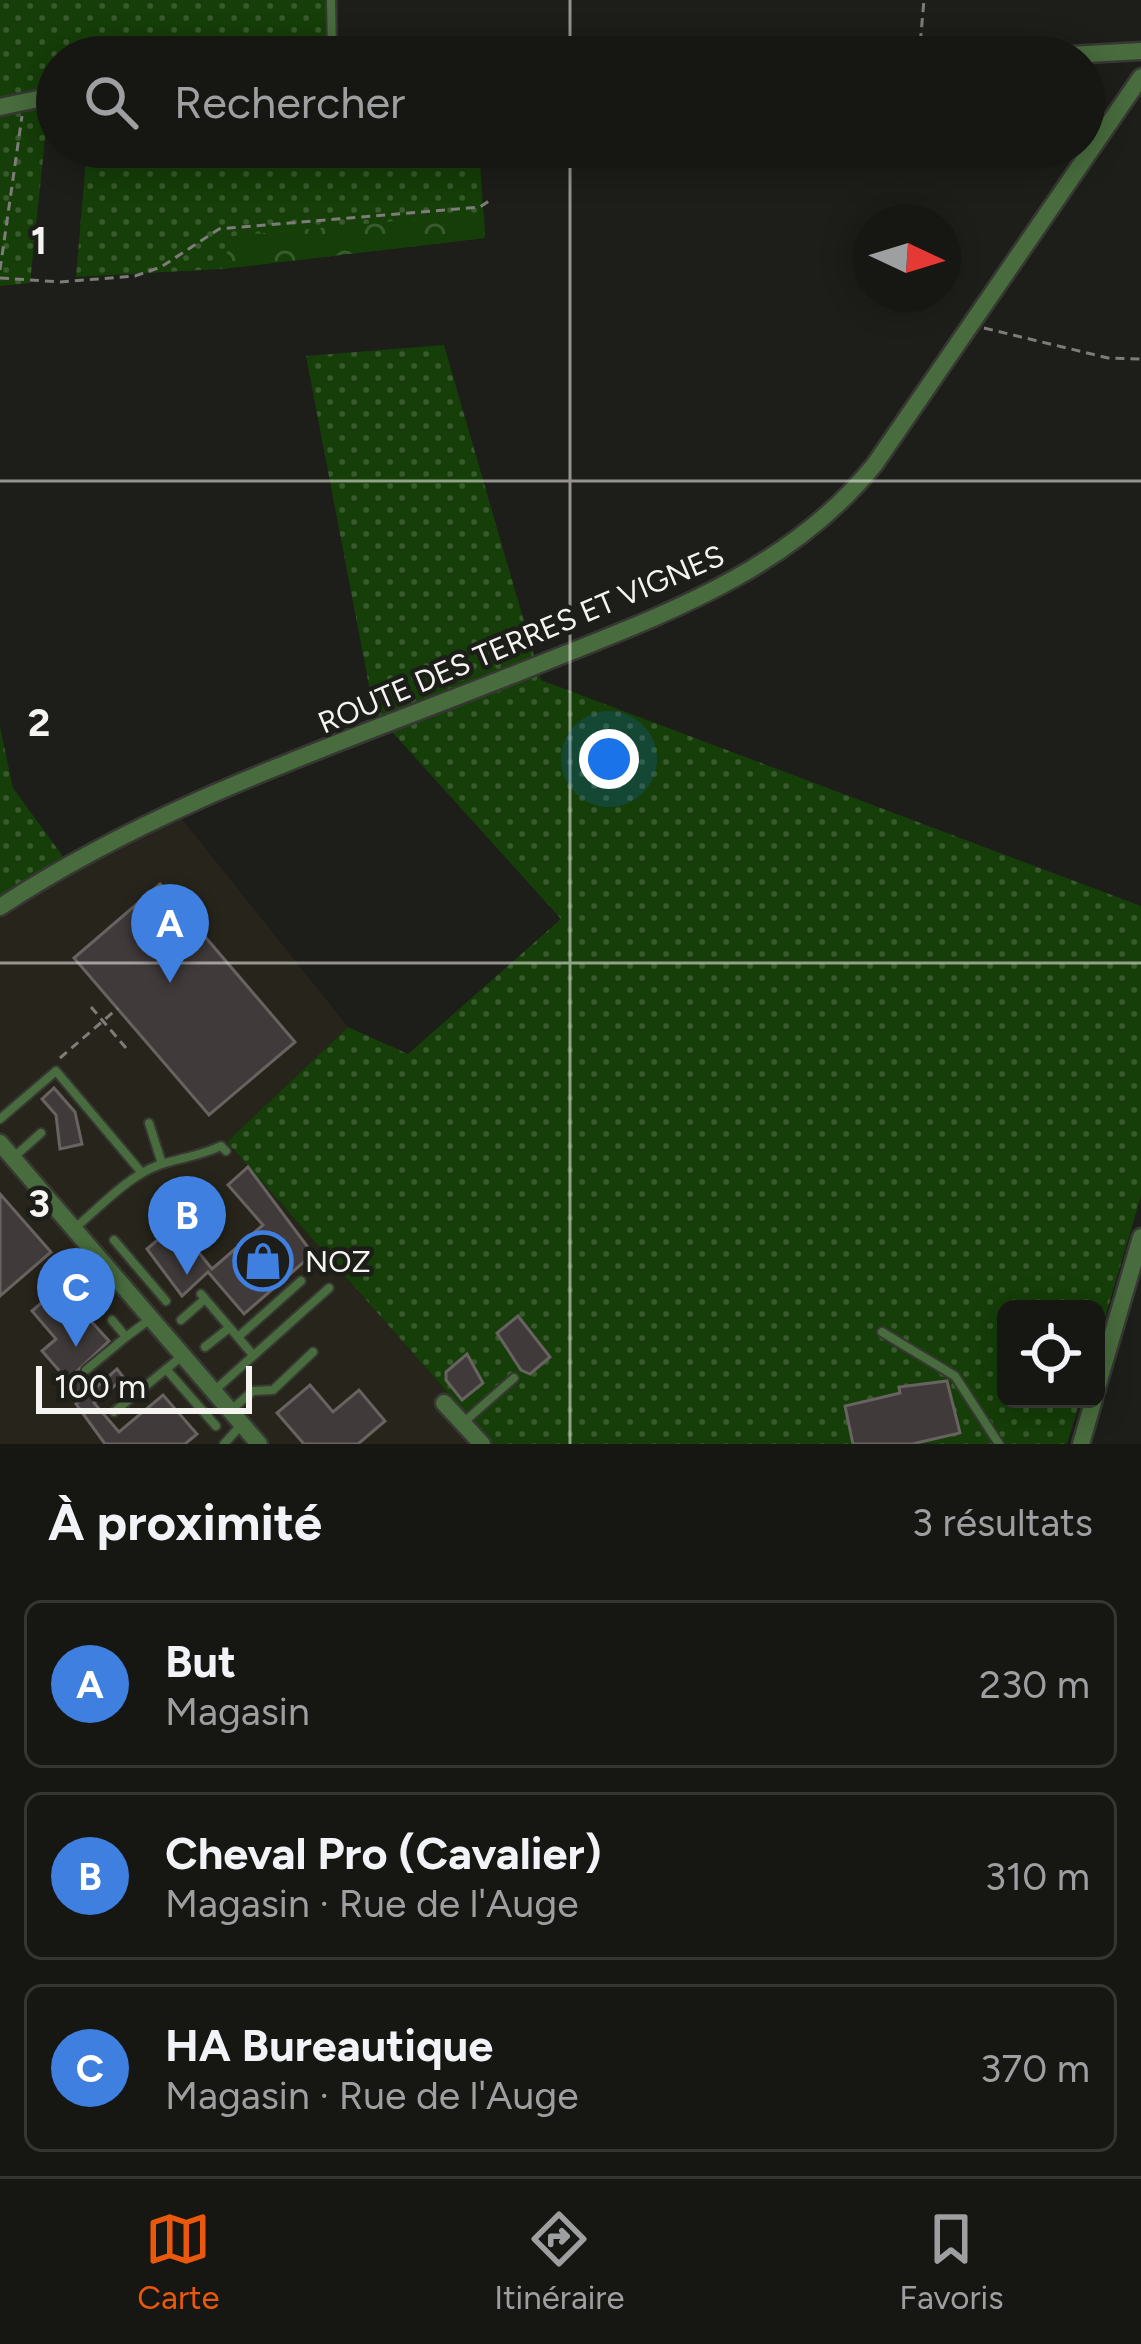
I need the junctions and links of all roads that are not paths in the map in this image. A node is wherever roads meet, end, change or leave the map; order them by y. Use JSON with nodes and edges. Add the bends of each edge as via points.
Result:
{"nodes":[{"id":1,"x":331,"y":0,"type":"edge"},
{"id":2,"x":332,"y":36,"type":"edge"},
{"id":3,"x":1141,"y":51,"type":"edge"},
{"id":4,"x":1105,"y":53,"type":"edge"},
{"id":5,"x":1141,"y":77,"type":"edge"},
{"id":6,"x":36,"y":99,"type":"edge"},
{"id":7,"x":0,"y":107,"type":"edge"},
{"id":8,"x":1105,"y":131,"type":"edge"},
{"id":9,"x":1081,"y":168,"type":"edge"},
{"id":10,"x":0,"y":907,"type":"edge"},
{"id":11,"x":0,"y":1120,"type":"edge"},
{"id":12,"x":149,"y":1124,"type":"dead end"},
{"id":13,"x":41,"y":1133,"type":"dead end"},
{"id":14,"x":0,"y":1143,"type":"edge"},
{"id":15,"x":226,"y":1151,"type":"dead end"},
{"id":16,"x":13,"y":1158,"type":"junction"},
{"id":17,"x":162,"y":1164,"type":"junction"},
{"id":18,"x":142,"y":1173,"type":"junction"},
{"id":19,"x":74,"y":1229,"type":"junction"},
{"id":20,"x":1141,"y":1237,"type":"edge"},
{"id":21,"x":114,"y":1240,"type":"dead end"},
{"id":22,"x":132,"y":1261,"type":"junction"},
{"id":23,"x":110,"y":1270,"type":"junction"},
{"id":24,"x":301,"y":1281,"type":"dead end"},
{"id":25,"x":83,"y":1284,"type":"dead end"},
{"id":26,"x":329,"y":1288,"type":"dead end"},
{"id":27,"x":166,"y":1301,"type":"dead end"},
{"id":28,"x":151,"y":1318,"type":"junction"},
{"id":29,"x":181,"y":1319,"type":"dead end"},
{"id":30,"x":112,"y":1320,"type":"dead end"},
{"id":31,"x":230,"y":1328,"type":"junction"},
{"id":32,"x":882,"y":1332,"type":"dead end"},
{"id":33,"x":126,"y":1337,"type":"junction"},
{"id":34,"x":238,"y":1337,"type":"junction"},
{"id":35,"x":206,"y":1347,"type":"dead end"},
{"id":36,"x":313,"y":1352,"type":"dead end"},
{"id":37,"x":183,"y":1355,"type":"junction"},
{"id":38,"x":254,"y":1355,"type":"junction"},
{"id":39,"x":1105,"y":1361,"type":"edge"},
{"id":40,"x":166,"y":1369,"type":"junction"},
{"id":41,"x":86,"y":1370,"type":"dead end"},
{"id":42,"x":514,"y":1378,"type":"dead end"},
{"id":43,"x":214,"y":1391,"type":"junction"},
{"id":44,"x":444,"y":1403,"type":"dead end"},
{"id":45,"x":1091,"y":1408,"type":"edge"},
{"id":46,"x":114,"y":1412,"type":"dead end"},
{"id":47,"x":237,"y":1417,"type":"junction"},
{"id":48,"x":463,"y":1423,"type":"junction"},
{"id":49,"x":216,"y":1426,"type":"dead end"},
{"id":50,"x":224,"y":1444,"type":"edge"},
{"id":51,"x":259,"y":1444,"type":"edge"},
{"id":52,"x":482,"y":1444,"type":"edge"},
{"id":53,"x":999,"y":1444,"type":"edge"},
{"id":54,"x":1081,"y":1444,"type":"edge"}],
"edges":[{"from":1,"to":2,"type":"lane"},
{"from":3,"to":4,"type":"street"},
{"from":5,"to":8,"type":"street","name":"ROUTE DES TERRES ET VIGNES"},
{"from":6,"to":7,"type":"street"},
{"from":9,"to":10,"type":"street","name":"ROUTE DES TERRES ET VIGNES","via":[[977,325],[840,508],[739,579],[160,817]]},
{"from":11,"to":18,"type":"lane","via":[[56,1071]]},
{"from":12,"to":17,"type":"lane"},
{"from":13,"to":16,"type":"lane"},
{"from":14,"to":16,"type":"street"},
{"from":15,"to":17,"type":"lane"},
{"from":16,"to":19,"type":"street"},
{"from":17,"to":18,"type":"lane"},
{"from":18,"to":19,"type":"lane"},
{"from":19,"to":23,"type":"street"},
{"from":20,"to":39,"type":"street"},
{"from":21,"to":22,"type":"lane"},
{"from":22,"to":23,"type":"lane"},
{"from":22,"to":27,"type":"lane"},
{"from":23,"to":25,"type":"lane"},
{"from":23,"to":28,"type":"street"},
{"from":24,"to":34,"type":"lane"},
{"from":26,"to":38,"type":"lane"},
{"from":28,"to":33,"type":"lane"},
{"from":28,"to":37,"type":"street"},
{"from":29,"to":31,"type":"lane","via":[[203,1296]]},
{"from":30,"to":33,"type":"lane"},
{"from":31,"to":34,"type":"lane"},
{"from":31,"to":35,"type":"lane"},
{"from":32,"to":53,"type":"lane","via":[[955,1376]]},
{"from":33,"to":41,"type":"lane"},
{"from":34,"to":38,"type":"lane"},
{"from":36,"to":47,"type":"lane","via":[[273,1390],[253,1391]]},
{"from":37,"to":40,"type":"lane"},
{"from":37,"to":43,"type":"street"},
{"from":38,"to":43,"type":"lane"},
{"from":40,"to":46,"type":"lane"},
{"from":40,"to":49,"type":"lane"},
{"from":42,"to":48,"type":"lane"},
{"from":43,"to":47,"type":"street"},
{"from":44,"to":48,"type":"street"},
{"from":45,"to":54,"type":"street"},
{"from":47,"to":50,"type":"lane"},
{"from":47,"to":51,"type":"street"},
{"from":48,"to":52,"type":"street"}]}
